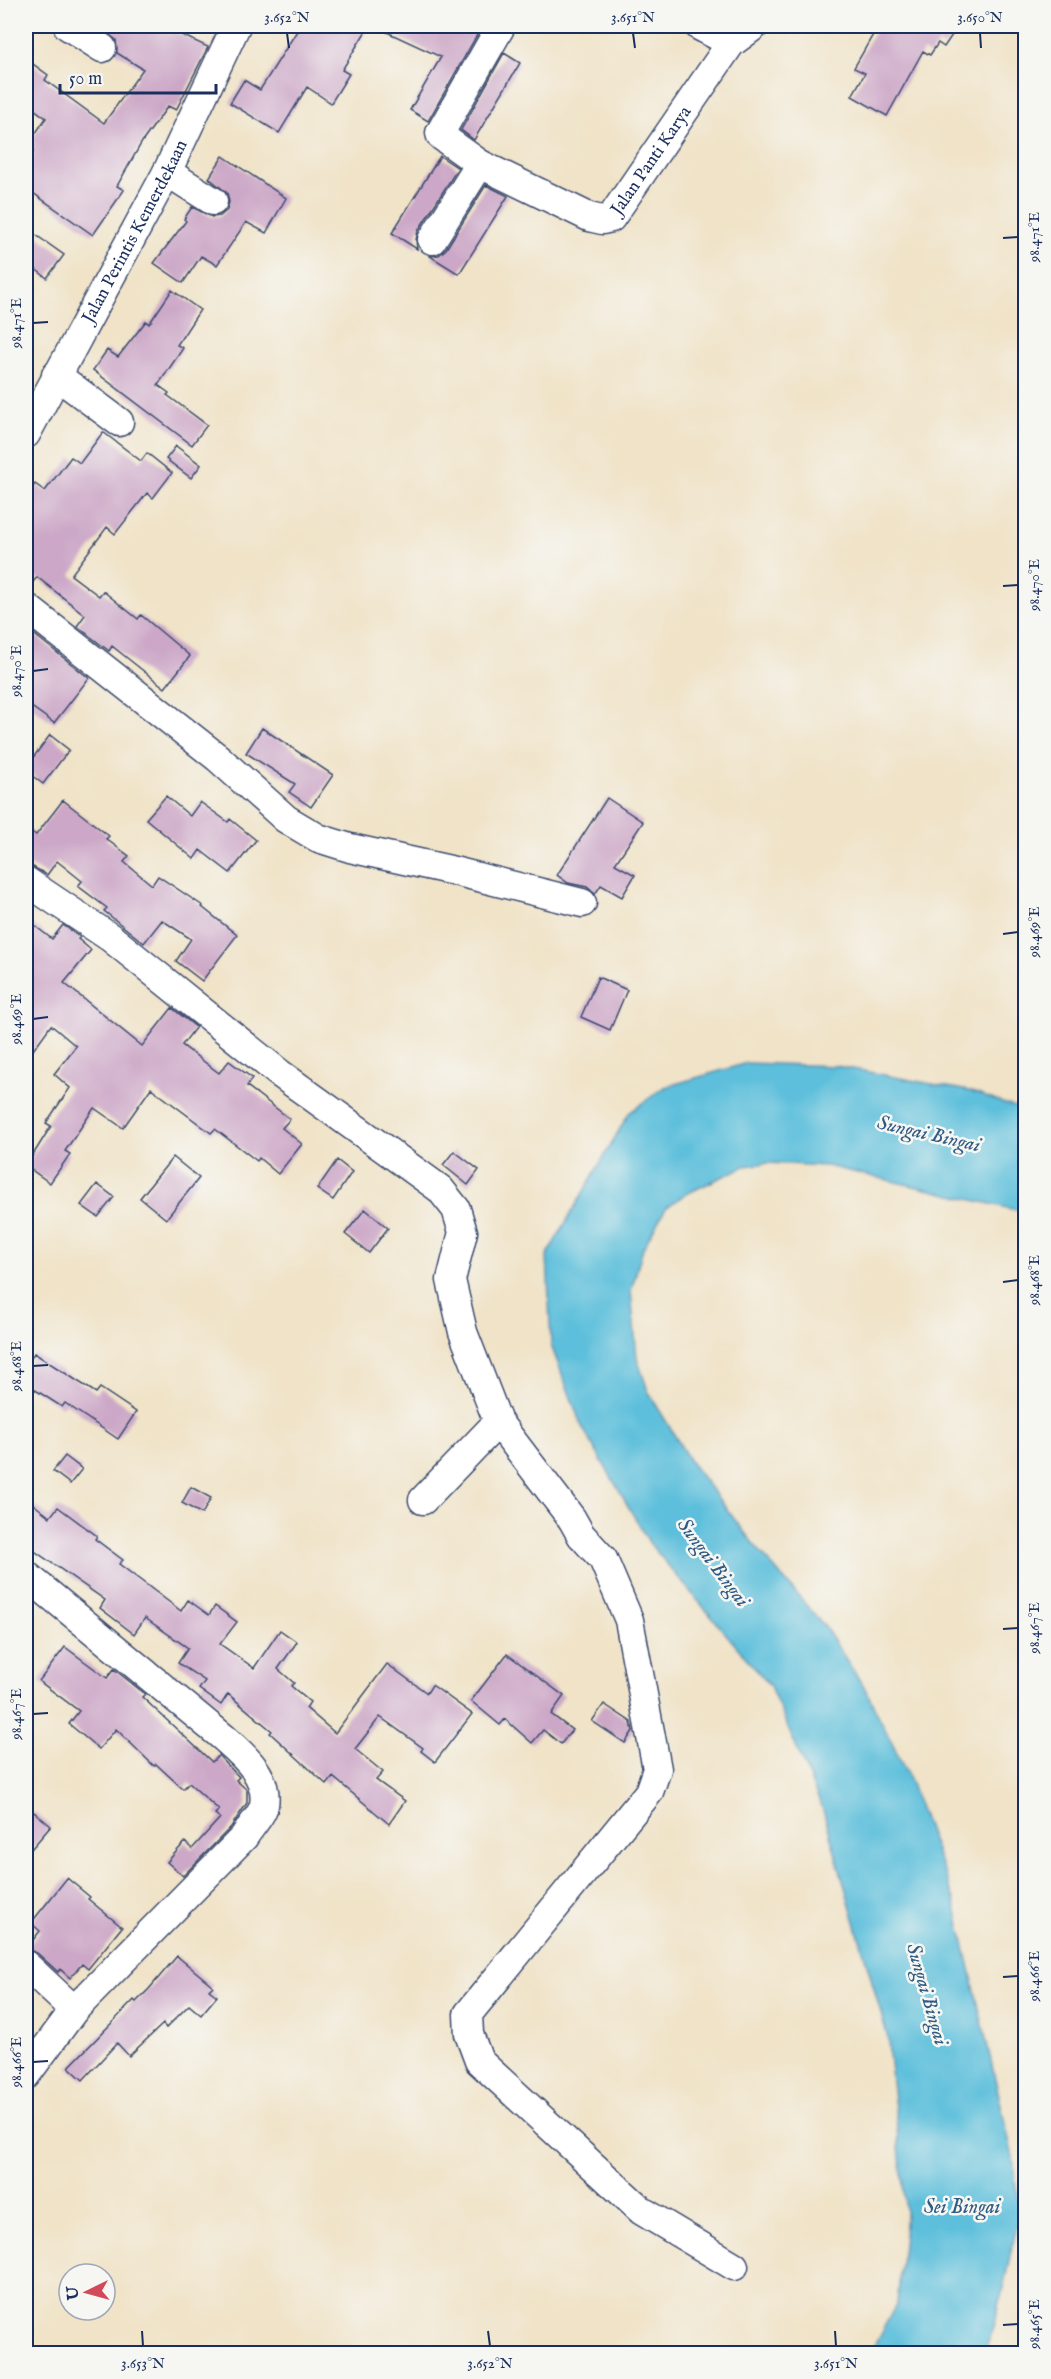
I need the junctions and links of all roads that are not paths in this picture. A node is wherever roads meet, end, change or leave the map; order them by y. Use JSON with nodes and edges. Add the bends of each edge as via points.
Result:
{"nodes":[{"id":1,"x":68,"y":26,"type":"edge"},
{"id":2,"x":236,"y":26,"type":"edge"},
{"id":3,"x":501,"y":26,"type":"edge"},
{"id":4,"x":699,"y":26,"type":"edge"},
{"id":5,"x":754,"y":26,"type":"edge"},
{"id":6,"x":731,"y":43,"type":"junction"},
{"id":7,"x":102,"y":48,"type":"dead end"},
{"id":8,"x":480,"y":164,"type":"junction"},
{"id":9,"x":167,"y":172,"type":"junction"},
{"id":10,"x":213,"y":201,"type":"dead end"},
{"id":11,"x":432,"y":240,"type":"dead end"},
{"id":12,"x":56,"y":375,"type":"junction"},
{"id":13,"x":119,"y":422,"type":"dead end"},
{"id":14,"x":26,"y":434,"type":"edge"},
{"id":15,"x":26,"y":607,"type":"edge"},
{"id":16,"x":26,"y":881,"type":"edge"},
{"id":17,"x":582,"y":903,"type":"dead end"},
{"id":18,"x":498,"y":1422,"type":"junction"},
{"id":19,"x":423,"y":1500,"type":"dead end"},
{"id":20,"x":26,"y":1575,"type":"edge"},
{"id":21,"x":26,"y":1965,"type":"edge"},
{"id":22,"x":74,"y":2010,"type":"junction"},
{"id":23,"x":26,"y":2075,"type":"edge"},
{"id":24,"x":734,"y":2266,"type":"dead end"}],
"edges":[{"from":1,"to":7,"type":"street"},
{"from":2,"to":9,"type":"street","name":"Jalan Perintis Kemerdekaan"},
{"from":3,"to":8,"type":"street","name":"Jalan Panti Karya","via":[[440,133]]},
{"from":4,"to":6,"type":"street"},
{"from":5,"to":6,"type":"street","name":"Jalan Panti Karya"},
{"from":6,"to":8,"type":"street","name":"Jalan Panti Karya","via":[[611,218],[589,217]]},
{"from":8,"to":11,"type":"street"},
{"from":9,"to":10,"type":"street"},
{"from":9,"to":12,"type":"street","name":"Jalan Perintis Kemerdekaan"},
{"from":12,"to":13,"type":"street"},
{"from":12,"to":14,"type":"street","name":"Jalan Perintis Kemerdekaan"},
{"from":15,"to":17,"type":"street","via":[[218,758],[286,819],[318,838]]},
{"from":16,"to":18,"type":"street","via":[[111,938],[279,1073],[440,1189],[456,1209],[463,1232],[451,1280],[463,1332]]},
{"from":18,"to":19,"type":"street"},
{"from":18,"to":24,"type":"street","via":[[603,1559],[621,1598],[642,1680],[657,1769],[649,1792],[468,2014],[469,2034],[479,2061],[642,2211]]},
{"from":20,"to":22,"type":"street","via":[[225,1738],[249,1761],[262,1782],[264,1806],[244,1837]]},
{"from":21,"to":22,"type":"street"},
{"from":22,"to":23,"type":"street"}]}
